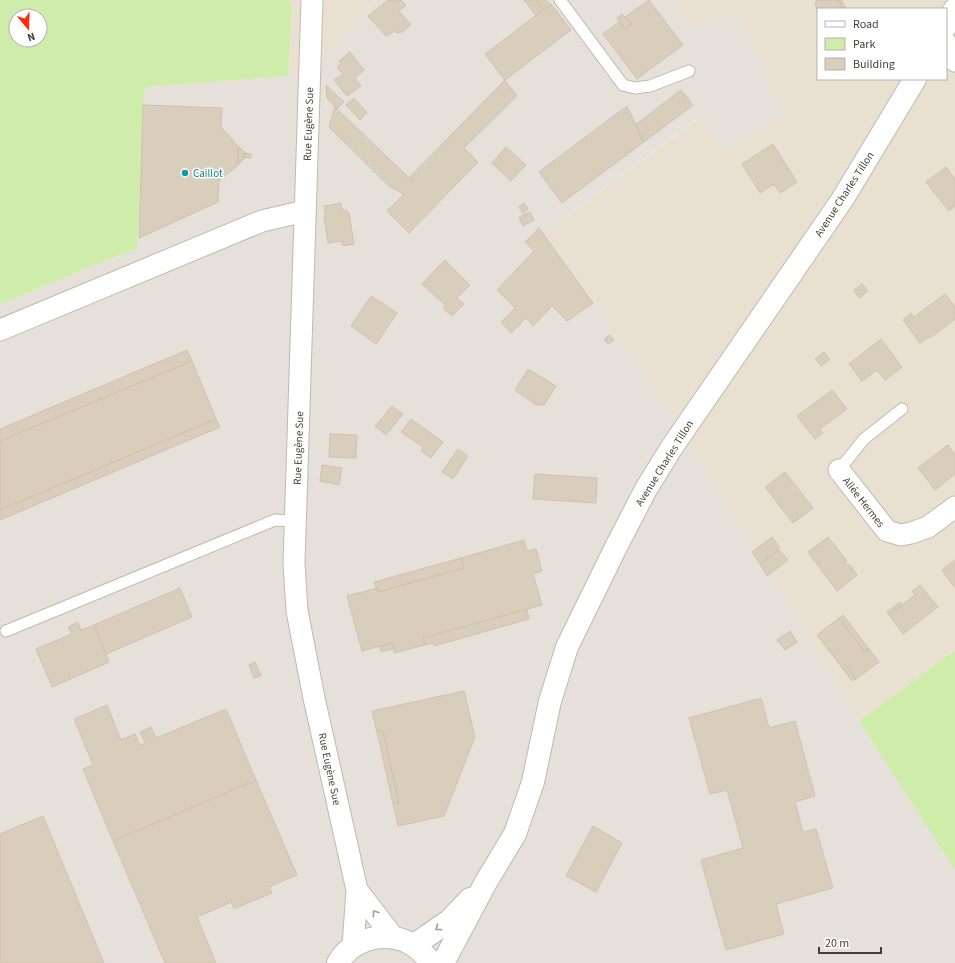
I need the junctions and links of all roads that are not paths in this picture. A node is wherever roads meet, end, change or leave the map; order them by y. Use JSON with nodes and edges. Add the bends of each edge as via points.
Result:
{"nodes":[{"id":1,"x":317,"y":0,"type":"edge"},
{"id":2,"x":560,"y":0,"type":"edge"},
{"id":3,"x":955,"y":9,"type":"edge"},
{"id":4,"x":947,"y":24,"type":"edge"},
{"id":5,"x":947,"y":45,"type":"edge"},
{"id":6,"x":955,"y":61,"type":"edge"},
{"id":7,"x":689,"y":71,"type":"dead end"},
{"id":8,"x":914,"y":80,"type":"edge"},
{"id":9,"x":305,"y":211,"type":"junction"},
{"id":10,"x":0,"y":330,"type":"edge"},
{"id":11,"x":902,"y":409,"type":"dead end"},
{"id":12,"x":839,"y":470,"type":"joint"},
{"id":13,"x":955,"y":507,"type":"edge"},
{"id":14,"x":295,"y":521,"type":"junction"},
{"id":15,"x":6,"y":631,"type":"dead end"},
{"id":16,"x":486,"y":882,"type":"junction"},
{"id":17,"x":357,"y":890,"type":"junction"},
{"id":18,"x":393,"y":937,"type":"junction"},
{"id":19,"x":414,"y":945,"type":"junction"},
{"id":20,"x":353,"y":946,"type":"junction"},
{"id":21,"x":338,"y":963,"type":"edge"},
{"id":22,"x":430,"y":963,"type":"edge"},
{"id":23,"x":443,"y":963,"type":"edge"}],
"edges":[{"from":1,"to":9,"type":"street","name":"Rue Eugène Sue"},
{"from":2,"to":7,"type":"lane","via":[[623,85],[636,88],[650,86]]},
{"from":3,"to":4,"type":"street"},
{"from":5,"to":6,"type":"street"},
{"from":8,"to":16,"type":"street","name":"Avenue Charles Tillon","via":[[842,200],[676,441],[646,489],[567,647],[550,701],[533,782],[515,834]]},
{"from":9,"to":10,"type":"street","via":[[262,222]]},
{"from":9,"to":14,"type":"street","name":"Rue Eugène Sue"},
{"from":11,"to":12,"type":"lane","via":[[864,439]]},
{"from":12,"to":13,"type":"street","name":"Allée Hermes","via":[[887,531],[901,535],[911,533],[928,527]]},
{"from":14,"to":15,"type":"lane","via":[[275,520]]},
{"from":14,"to":17,"type":"street","name":"Rue Eugène Sue","via":[[297,611]]},
{"from":16,"to":19,"type":"street","name":"Avenue Charles Tillon","one_way":true,"via":[[448,921]]},
{"from":16,"to":23,"type":"street","name":"Avenue Charles Tillon"},
{"from":18,"to":17,"type":"street","name":"Rue Eugène Sue","one_way":true},
{"from":17,"to":20,"type":"street","name":"Rue Eugène Sue"},
{"from":18,"to":19,"type":"street"},
{"from":18,"to":20,"type":"street","via":[[367,939]]},
{"from":19,"to":22,"type":"street"},
{"from":20,"to":21,"type":"street"}]}
